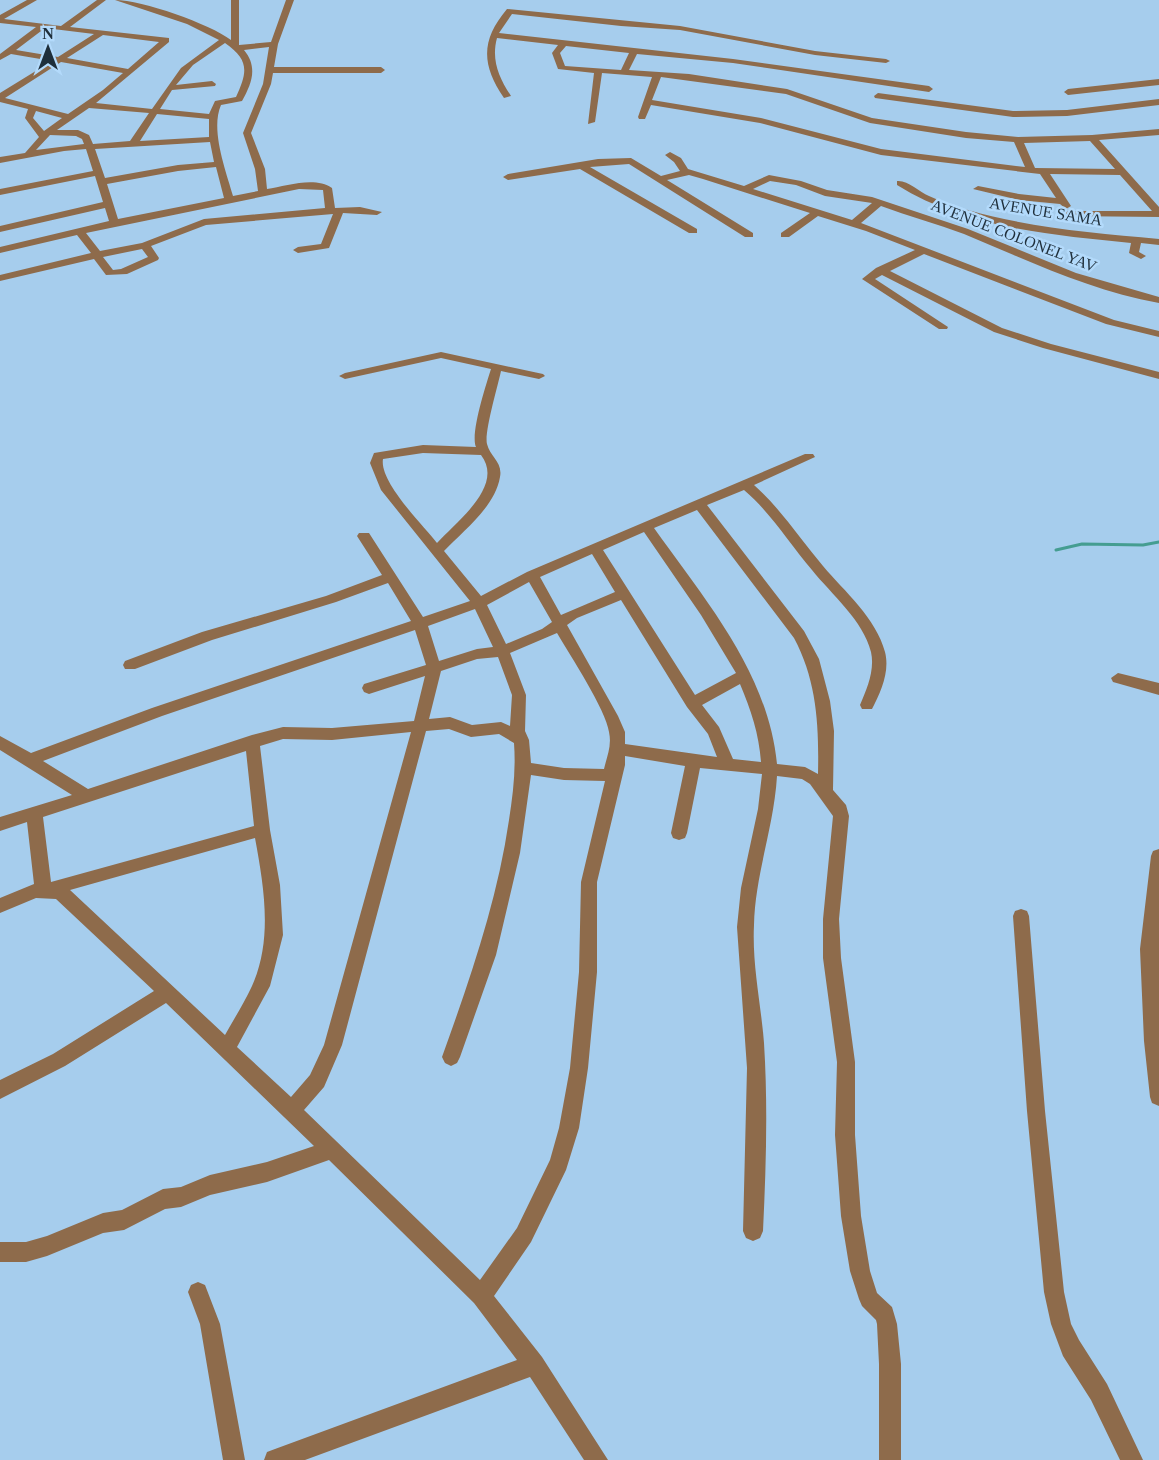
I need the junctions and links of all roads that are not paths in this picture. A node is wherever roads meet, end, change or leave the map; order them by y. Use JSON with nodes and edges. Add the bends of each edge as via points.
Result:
{"nodes":[{"id":1,"x":33,"y":0,"type":"edge"},
{"id":2,"x":102,"y":0,"type":"edge"},
{"id":3,"x":119,"y":0,"type":"edge"},
{"id":4,"x":235,"y":0,"type":"edge"},
{"id":5,"x":290,"y":0,"type":"edge"},
{"id":6,"x":0,"y":20,"type":"edge"},
{"id":7,"x":43,"y":26,"type":"junction"},
{"id":8,"x":63,"y":28,"type":"junction"},
{"id":9,"x":103,"y":32,"type":"junction"},
{"id":10,"x":493,"y":35,"type":"junction"},
{"id":11,"x":226,"y":39,"type":"junction"},
{"id":12,"x":564,"y":43,"type":"junction"},
{"id":13,"x":273,"y":44,"type":"junction"},
{"id":14,"x":237,"y":46,"type":"junction"},
{"id":15,"x":10,"y":51,"type":"junction"},
{"id":16,"x":634,"y":51,"type":"junction"},
{"id":17,"x":0,"y":58,"type":"edge"},
{"id":18,"x":60,"y":61,"type":"junction"},
{"id":19,"x":733,"y":61,"type":"junction"},
{"id":20,"x":886,"y":61,"type":"dead end"},
{"id":21,"x":270,"y":70,"type":"junction"},
{"id":22,"x":381,"y":70,"type":"dead end"},
{"id":23,"x":128,"y":71,"type":"junction"},
{"id":24,"x":598,"y":71,"type":"junction"},
{"id":25,"x":623,"y":73,"type":"junction"},
{"id":26,"x":657,"y":76,"type":"junction"},
{"id":27,"x":1159,"y":82,"type":"edge"},
{"id":28,"x":212,"y":84,"type":"dead end"},
{"id":29,"x":741,"y":85,"type":"junction"},
{"id":30,"x":170,"y":88,"type":"junction"},
{"id":31,"x":929,"y":89,"type":"dead end"},
{"id":32,"x":1068,"y":92,"type":"dead end"},
{"id":33,"x":507,"y":96,"type":"dead end"},
{"id":34,"x":878,"y":96,"type":"dead end"},
{"id":35,"x":0,"y":98,"type":"edge"},
{"id":36,"x":647,"y":102,"type":"junction"},
{"id":37,"x":1159,"y":102,"type":"edge"},
{"id":38,"x":934,"y":104,"type":"junction"},
{"id":39,"x":89,"y":105,"type":"junction"},
{"id":40,"x":33,"y":107,"type":"junction"},
{"id":41,"x":156,"y":111,"type":"junction"},
{"id":42,"x":69,"y":117,"type":"junction"},
{"id":43,"x":212,"y":117,"type":"junction"},
{"id":44,"x":642,"y":117,"type":"dead end"},
{"id":45,"x":591,"y":122,"type":"dead end"},
{"id":46,"x":929,"y":122,"type":"junction"},
{"id":47,"x":1159,"y":132,"type":"edge"},
{"id":48,"x":46,"y":134,"type":"junction"},
{"id":49,"x":1092,"y":138,"type":"junction"},
{"id":50,"x":215,"y":139,"type":"junction"},
{"id":51,"x":1018,"y":140,"type":"junction"},
{"id":52,"x":132,"y":145,"type":"junction"},
{"id":53,"x":90,"y":146,"type":"junction"},
{"id":54,"x":29,"y":153,"type":"junction"},
{"id":55,"x":670,"y":155,"type":"dead end"},
{"id":56,"x":0,"y":160,"type":"edge"},
{"id":57,"x":220,"y":164,"type":"junction"},
{"id":58,"x":582,"y":166,"type":"junction"},
{"id":59,"x":1031,"y":171,"type":"junction"},
{"id":60,"x":1043,"y":171,"type":"junction"},
{"id":61,"x":1122,"y":172,"type":"junction"},
{"id":62,"x":686,"y":173,"type":"junction"},
{"id":63,"x":99,"y":177,"type":"junction"},
{"id":64,"x":508,"y":177,"type":"dead end"},
{"id":65,"x":662,"y":178,"type":"junction"},
{"id":66,"x":900,"y":183,"type":"dead end"},
{"id":67,"x":745,"y":189,"type":"junction"},
{"id":68,"x":978,"y":189,"type":"dead end"},
{"id":69,"x":0,"y":192,"type":"edge"},
{"id":70,"x":263,"y":192,"type":"junction"},
{"id":71,"x":229,"y":199,"type":"junction"},
{"id":72,"x":1063,"y":201,"type":"junction"},
{"id":73,"x":880,"y":202,"type":"junction"},
{"id":74,"x":109,"y":204,"type":"junction"},
{"id":75,"x":334,"y":211,"type":"junction"},
{"id":76,"x":377,"y":213,"type":"dead end"},
{"id":77,"x":816,"y":213,"type":"junction"},
{"id":78,"x":1159,"y":213,"type":"edge"},
{"id":79,"x":1069,"y":214,"type":"junction"},
{"id":80,"x":115,"y":223,"type":"junction"},
{"id":81,"x":854,"y":224,"type":"junction"},
{"id":82,"x":1016,"y":224,"type":"junction"},
{"id":83,"x":0,"y":229,"type":"edge"},
{"id":84,"x":693,"y":231,"type":"dead end"},
{"id":85,"x":964,"y":231,"type":"junction"},
{"id":86,"x":80,"y":232,"type":"junction"},
{"id":87,"x":1077,"y":233,"type":"junction"},
{"id":88,"x":749,"y":235,"type":"dead end"},
{"id":89,"x":785,"y":235,"type":"dead end"},
{"id":90,"x":1136,"y":240,"type":"junction"},
{"id":91,"x":1159,"y":242,"type":"edge"},
{"id":92,"x":145,"y":244,"type":"junction"},
{"id":93,"x":0,"y":250,"type":"edge"},
{"id":94,"x":298,"y":250,"type":"dead end"},
{"id":95,"x":923,"y":250,"type":"junction"},
{"id":96,"x":97,"y":255,"type":"junction"},
{"id":97,"x":1141,"y":256,"type":"dead end"},
{"id":98,"x":880,"y":270,"type":"junction"},
{"id":99,"x":0,"y":278,"type":"edge"},
{"id":100,"x":1159,"y":300,"type":"edge"},
{"id":101,"x":943,"y":327,"type":"dead end"},
{"id":102,"x":1159,"y":334,"type":"edge"},
{"id":103,"x":498,"y":366,"type":"junction"},
{"id":104,"x":345,"y":376,"type":"dead end"},
{"id":105,"x":539,"y":376,"type":"dead end"},
{"id":106,"x":1159,"y":376,"type":"edge"},
{"id":107,"x":485,"y":451,"type":"junction"},
{"id":108,"x":809,"y":457,"type":"dead end"},
{"id":109,"x":746,"y":485,"type":"junction"},
{"id":110,"x":700,"y":505,"type":"junction"},
{"id":111,"x":647,"y":527,"type":"junction"},
{"id":112,"x":364,"y":536,"type":"dead end"},
{"id":113,"x":595,"y":548,"type":"junction"},
{"id":114,"x":437,"y":551,"type":"junction"},
{"id":115,"x":532,"y":575,"type":"junction"},
{"id":116,"x":391,"y":577,"type":"junction"},
{"id":117,"x":625,"y":593,"type":"junction"},
{"id":118,"x":479,"y":603,"type":"junction"},
{"id":119,"x":420,"y":623,"type":"junction"},
{"id":120,"x":560,"y":623,"type":"junction"},
{"id":121,"x":502,"y":651,"type":"junction"},
{"id":122,"x":130,"y":665,"type":"dead end"},
{"id":123,"x":434,"y":668,"type":"junction"},
{"id":124,"x":745,"y":675,"type":"junction"},
{"id":125,"x":1118,"y":678,"type":"dead end"},
{"id":126,"x":369,"y":688,"type":"dead end"},
{"id":127,"x":1159,"y":689,"type":"edge"},
{"id":128,"x":692,"y":703,"type":"junction"},
{"id":129,"x":867,"y":705,"type":"dead end"},
{"id":130,"x":420,"y":725,"type":"junction"},
{"id":131,"x":521,"y":740,"type":"junction"},
{"id":132,"x":252,"y":741,"type":"junction"},
{"id":133,"x":0,"y":742,"type":"edge"},
{"id":134,"x":618,"y":749,"type":"junction"},
{"id":135,"x":30,"y":760,"type":"junction"},
{"id":136,"x":694,"y":761,"type":"junction"},
{"id":137,"x":728,"y":766,"type":"junction"},
{"id":138,"x":524,"y":768,"type":"junction"},
{"id":139,"x":770,"y":769,"type":"junction"},
{"id":140,"x":825,"y":792,"type":"junction"},
{"id":141,"x":85,"y":795,"type":"junction"},
{"id":142,"x":34,"y":812,"type":"junction"},
{"id":143,"x":0,"y":824,"type":"edge"},
{"id":144,"x":262,"y":830,"type":"junction"},
{"id":145,"x":680,"y":833,"type":"dead end"},
{"id":146,"x":1159,"y":856,"type":"edge"},
{"id":147,"x":48,"y":888,"type":"junction"},
{"id":148,"x":0,"y":906,"type":"edge"},
{"id":149,"x":1021,"y":916,"type":"dead end"},
{"id":150,"x":166,"y":993,"type":"junction"},
{"id":151,"x":226,"y":1050,"type":"junction"},
{"id":152,"x":451,"y":1057,"type":"dead end"},
{"id":153,"x":0,"y":1090,"type":"edge"},
{"id":154,"x":1159,"y":1097,"type":"edge"},
{"id":155,"x":291,"y":1111,"type":"junction"},
{"id":156,"x":331,"y":1150,"type":"junction"},
{"id":157,"x":753,"y":1231,"type":"dead end"},
{"id":158,"x":0,"y":1252,"type":"edge"},
{"id":159,"x":198,"y":1292,"type":"dead end"},
{"id":160,"x":481,"y":1296,"type":"junction"},
{"id":161,"x":534,"y":1365,"type":"junction"},
{"id":162,"x":234,"y":1460,"type":"edge"},
{"id":163,"x":275,"y":1460,"type":"edge"},
{"id":164,"x":597,"y":1460,"type":"edge"},
{"id":165,"x":890,"y":1460,"type":"edge"},
{"id":166,"x":1132,"y":1460,"type":"edge"}],
"edges":[{"from":1,"to":6,"type":"street"},
{"from":2,"to":8,"type":"street"},
{"from":3,"to":11,"type":"street","via":[[167,14]]},
{"from":4,"to":14,"type":"street"},
{"from":5,"to":13,"type":"street"},
{"from":6,"to":7,"type":"street"},
{"from":7,"to":8,"type":"street"},
{"from":7,"to":15,"type":"street"},
{"from":8,"to":9,"type":"street"},
{"from":9,"to":18,"type":"street"},
{"from":9,"to":23,"type":"street","via":[[166,40]]},
{"from":10,"to":12,"type":"street"},
{"from":10,"to":20,"type":"street","via":[[514,10],[680,28],[815,53]]},
{"from":10,"to":33,"type":"street","via":[[493,75]]},
{"from":11,"to":14,"type":"street"},
{"from":11,"to":30,"type":"street","via":[[195,59]]},
{"from":12,"to":16,"type":"street"},
{"from":12,"to":24,"type":"street","via":[[556,53],[561,67]]},
{"from":13,"to":14,"type":"street"},
{"from":13,"to":21,"type":"street"},
{"from":14,"to":43,"type":"street","via":[[249,62],[245,87],[237,101],[215,104]]},
{"from":15,"to":17,"type":"street"},
{"from":15,"to":18,"type":"street"},
{"from":16,"to":19,"type":"street"},
{"from":16,"to":25,"type":"street"},
{"from":18,"to":23,"type":"street"},
{"from":18,"to":35,"type":"street"},
{"from":19,"to":29,"type":"street","via":[[744,70]]},
{"from":19,"to":31,"type":"street"},
{"from":21,"to":22,"type":"street"},
{"from":21,"to":70,"type":"street","via":[[247,133],[260,169]]},
{"from":23,"to":39,"type":"street"},
{"from":24,"to":25,"type":"street"},
{"from":24,"to":45,"type":"street"},
{"from":25,"to":26,"type":"street"},
{"from":26,"to":29,"type":"street"},
{"from":26,"to":36,"type":"street"},
{"from":27,"to":32,"type":"street"},
{"from":28,"to":30,"type":"street"},
{"from":29,"to":46,"type":"street","via":[[795,94],[870,120]]},
{"from":30,"to":41,"type":"street"},
{"from":34,"to":38,"type":"street"},
{"from":35,"to":40,"type":"street"},
{"from":36,"to":44,"type":"street"},
{"from":36,"to":59,"type":"street","via":[[752,119],[881,152]]},
{"from":37,"to":38,"type":"street","via":[[1038,114]]},
{"from":38,"to":46,"type":"street"},
{"from":39,"to":41,"type":"street"},
{"from":39,"to":42,"type":"street"},
{"from":40,"to":42,"type":"street"},
{"from":40,"to":48,"type":"street","via":[[29,118]]},
{"from":41,"to":43,"type":"street"},
{"from":41,"to":52,"type":"street"},
{"from":42,"to":48,"type":"street"},
{"from":43,"to":50,"type":"street"},
{"from":46,"to":51,"type":"street"},
{"from":47,"to":49,"type":"street"},
{"from":48,"to":53,"type":"street","via":[[83,135]]},
{"from":48,"to":54,"type":"street"},
{"from":49,"to":51,"type":"street"},
{"from":49,"to":61,"type":"street"},
{"from":50,"to":52,"type":"street"},
{"from":50,"to":57,"type":"street"},
{"from":51,"to":59,"type":"street"},
{"from":52,"to":53,"type":"street"},
{"from":53,"to":54,"type":"street"},
{"from":53,"to":63,"type":"street"},
{"from":54,"to":56,"type":"street"},
{"from":55,"to":62,"type":"street"},
{"from":57,"to":63,"type":"street"},
{"from":57,"to":71,"type":"street"},
{"from":58,"to":64,"type":"street"},
{"from":58,"to":65,"type":"street","via":[[627,160]]},
{"from":58,"to":84,"type":"street"},
{"from":59,"to":60,"type":"street"},
{"from":60,"to":61,"type":"street"},
{"from":60,"to":72,"type":"street"},
{"from":61,"to":78,"type":"street"},
{"from":62,"to":65,"type":"street"},
{"from":62,"to":67,"type":"street"},
{"from":63,"to":69,"type":"street"},
{"from":63,"to":74,"type":"street"},
{"from":65,"to":88,"type":"street"},
{"from":66,"to":82,"type":"street","name":"AVENUE SAMA","via":[[927,199]]},
{"from":67,"to":73,"type":"street","name":"AVENUE COLONEL YAV","via":[[769,178]]},
{"from":67,"to":77,"type":"street"},
{"from":68,"to":72,"type":"street"},
{"from":70,"to":71,"type":"street"},
{"from":70,"to":75,"type":"street","via":[[324,187]]},
{"from":71,"to":80,"type":"street"},
{"from":72,"to":79,"type":"street"},
{"from":73,"to":81,"type":"street"},
{"from":73,"to":85,"type":"street","name":"AVENUE COLONEL YAV"},
{"from":74,"to":80,"type":"street"},
{"from":74,"to":83,"type":"street"},
{"from":75,"to":76,"type":"street"},
{"from":75,"to":92,"type":"street","via":[[204,222]]},
{"from":75,"to":94,"type":"street","via":[[325,246]]},
{"from":77,"to":81,"type":"street"},
{"from":77,"to":89,"type":"street"},
{"from":78,"to":79,"type":"street"},
{"from":79,"to":87,"type":"street"},
{"from":80,"to":86,"type":"street"},
{"from":81,"to":95,"type":"street"},
{"from":82,"to":85,"type":"street"},
{"from":82,"to":87,"type":"street","name":"AVENUE SAMA"},
{"from":85,"to":100,"type":"street","name":"AVENUE COLONEL YAV","via":[[1072,275]]},
{"from":86,"to":93,"type":"street"},
{"from":86,"to":96,"type":"street"},
{"from":87,"to":90,"type":"street","name":"AVENUE SAMA"},
{"from":90,"to":91,"type":"street","name":"AVENUE SAMA"},
{"from":90,"to":97,"type":"street","via":[[1135,254]]},
{"from":92,"to":96,"type":"street"},
{"from":92,"to":96,"type":"street","via":[[154,258],[117,274],[110,273]]},
{"from":95,"to":98,"type":"street"},
{"from":95,"to":102,"type":"street","via":[[1110,322]]},
{"from":96,"to":99,"type":"street"},
{"from":98,"to":101,"type":"street","via":[[867,280]]},
{"from":98,"to":106,"type":"street","via":[[998,330]]},
{"from":103,"to":104,"type":"street","via":[[438,356]]},
{"from":103,"to":105,"type":"street"},
{"from":103,"to":107,"type":"street","via":[[483,419],[480,443]]},
{"from":107,"to":114,"type":"street","via":[[495,468],[492,487]]},
{"from":107,"to":114,"type":"street","via":[[423,449],[378,456],[376,463],[385,487]]},
{"from":108,"to":109,"type":"street"},
{"from":109,"to":110,"type":"street"},
{"from":109,"to":129,"type":"street","via":[[777,514],[872,638],[879,670]]},
{"from":110,"to":111,"type":"street"},
{"from":110,"to":140,"type":"street","via":[[799,635],[812,659],[826,731]]},
{"from":111,"to":113,"type":"street"},
{"from":111,"to":124,"type":"street"},
{"from":112,"to":116,"type":"street"},
{"from":113,"to":115,"type":"street"},
{"from":113,"to":117,"type":"street"},
{"from":114,"to":118,"type":"street"},
{"from":115,"to":118,"type":"street"},
{"from":115,"to":120,"type":"street"},
{"from":116,"to":119,"type":"street"},
{"from":116,"to":122,"type":"street"},
{"from":117,"to":120,"type":"street","via":[[572,614]]},
{"from":117,"to":128,"type":"street"},
{"from":118,"to":119,"type":"street"},
{"from":118,"to":121,"type":"street"},
{"from":119,"to":123,"type":"street"},
{"from":119,"to":135,"type":"street","via":[[157,712]]},
{"from":120,"to":121,"type":"street","via":[[547,633]]},
{"from":120,"to":134,"type":"street","via":[[610,716]]},
{"from":121,"to":123,"type":"street","via":[[477,654]]},
{"from":121,"to":131,"type":"street","via":[[519,695],[517,731]]},
{"from":123,"to":126,"type":"street"},
{"from":123,"to":130,"type":"street"},
{"from":124,"to":128,"type":"street"},
{"from":124,"to":139,"type":"street","via":[[762,726]]},
{"from":125,"to":127,"type":"street"},
{"from":128,"to":137,"type":"street","via":[[714,731]]},
{"from":130,"to":131,"type":"street","via":[[450,723],[471,731],[501,728]]},
{"from":130,"to":132,"type":"street","via":[[332,734],[283,733]]},
{"from":130,"to":155,"type":"street","via":[[333,1045],[317,1082]]},
{"from":131,"to":138,"type":"street"},
{"from":132,"to":141,"type":"street"},
{"from":132,"to":144,"type":"street"},
{"from":133,"to":135,"type":"street"},
{"from":134,"to":136,"type":"street"},
{"from":134,"to":138,"type":"street","via":[[610,775]]},
{"from":134,"to":160,"type":"street","via":[[589,882],[588,972],[569,1128],[560,1163],[524,1236]]},
{"from":135,"to":141,"type":"street"},
{"from":136,"to":137,"type":"street"},
{"from":136,"to":145,"type":"street"},
{"from":137,"to":139,"type":"street"},
{"from":138,"to":152,"type":"street","via":[[512,853],[487,955]]},
{"from":139,"to":140,"type":"street","via":[[805,773]]},
{"from":139,"to":157,"type":"street","via":[[745,928],[755,1046],[757,1142]]},
{"from":140,"to":165,"type":"street","via":[[841,816],[831,919],[832,958],[846,1062],[845,1135],[851,1216],[863,1285],[869,1299],[886,1318]]},
{"from":141,"to":142,"type":"street"},
{"from":142,"to":143,"type":"street"},
{"from":142,"to":147,"type":"street"},
{"from":144,"to":147,"type":"street"},
{"from":144,"to":151,"type":"street","via":[[272,885],[274,935],[261,986]]},
{"from":146,"to":154,"type":"street","via":[[1149,949]]},
{"from":147,"to":148,"type":"street"},
{"from":147,"to":150,"type":"street","via":[[72,901]]},
{"from":149,"to":166,"type":"street","via":[[1035,1111],[1054,1292],[1071,1348],[1099,1392]]},
{"from":150,"to":151,"type":"street"},
{"from":150,"to":153,"type":"street","via":[[59,1060]]},
{"from":151,"to":155,"type":"street"},
{"from":155,"to":156,"type":"street"},
{"from":156,"to":158,"type":"street","via":[[267,1172],[163,1199],[124,1220],[103,1223],[47,1246],[26,1252]]},
{"from":156,"to":160,"type":"street"},
{"from":159,"to":162,"type":"street","via":[[210,1324]]},
{"from":160,"to":161,"type":"street"},
{"from":161,"to":163,"type":"street"},
{"from":161,"to":164,"type":"street"}]}
